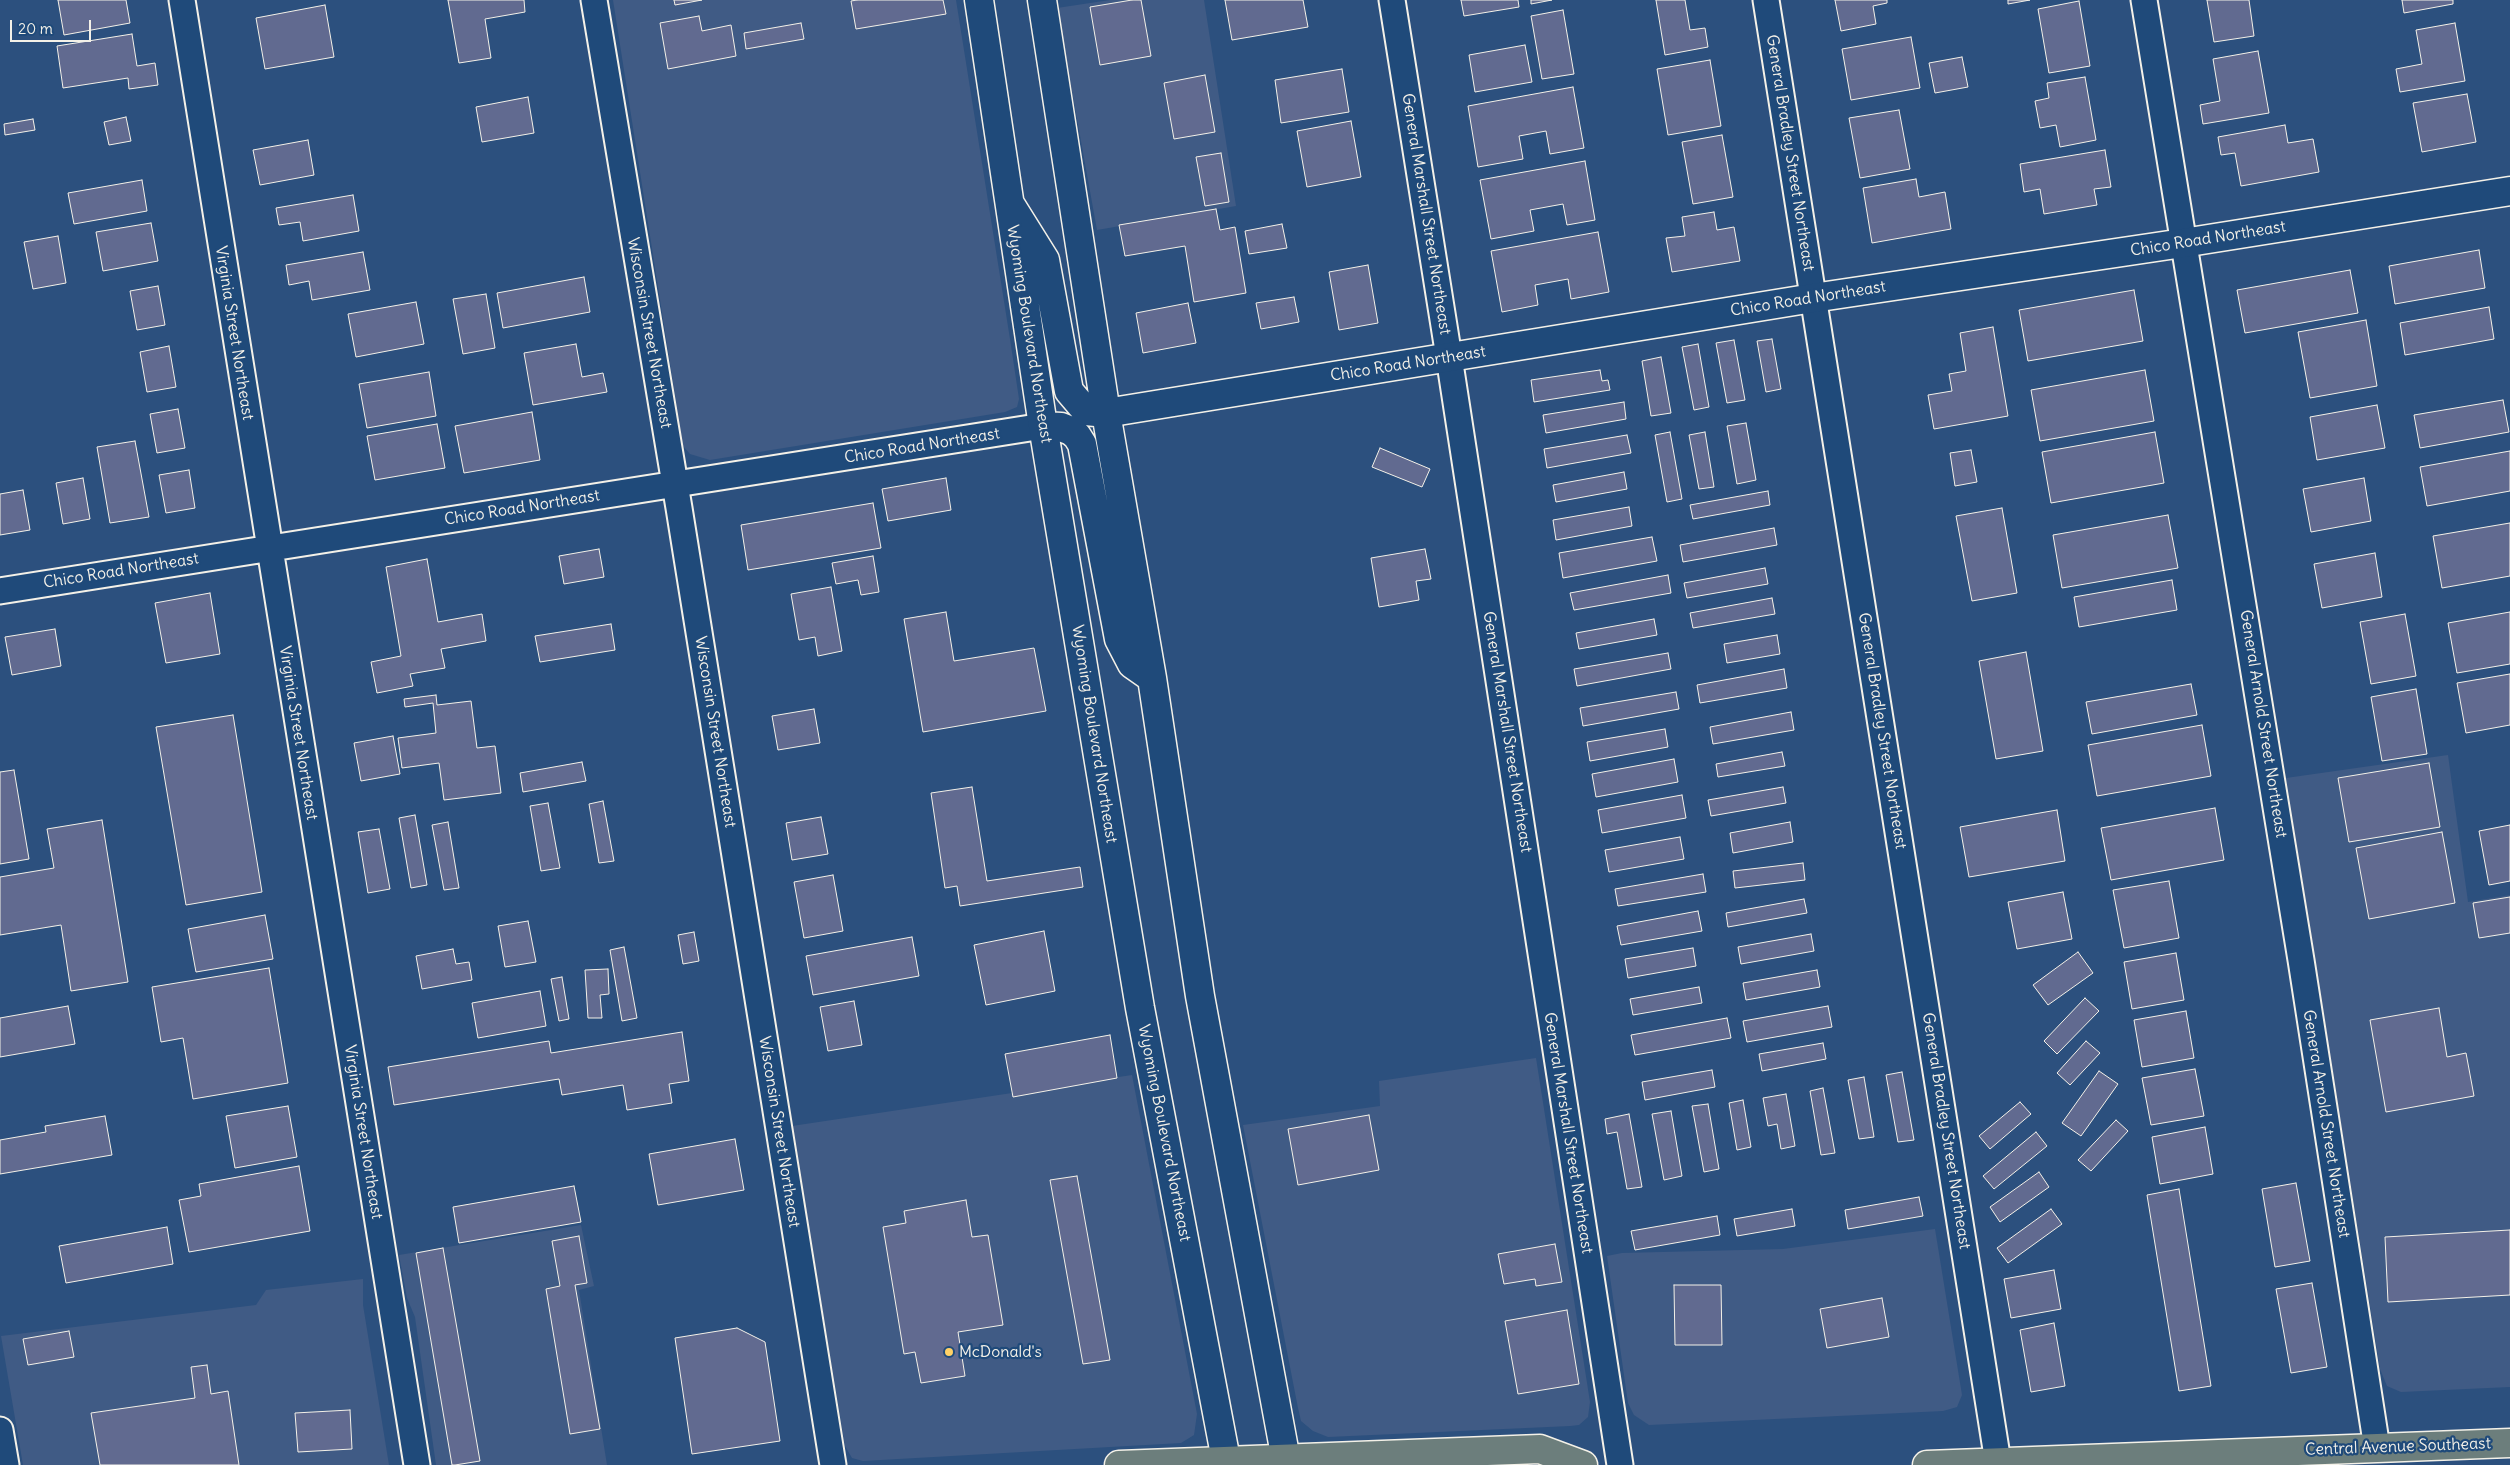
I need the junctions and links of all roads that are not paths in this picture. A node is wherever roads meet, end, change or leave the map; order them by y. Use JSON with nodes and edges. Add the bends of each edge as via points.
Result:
{"nodes":[{"id":1,"x":182,"y":0,"type":"edge"},
{"id":2,"x":594,"y":0,"type":"edge"},
{"id":3,"x":979,"y":0,"type":"edge"},
{"id":4,"x":1042,"y":0,"type":"edge"},
{"id":5,"x":1392,"y":0,"type":"edge"},
{"id":6,"x":1766,"y":0,"type":"edge"},
{"id":7,"x":2144,"y":0,"type":"edge"},
{"id":8,"x":2510,"y":192,"type":"edge"},
{"id":9,"x":1010,"y":204,"type":"junction"},
{"id":10,"x":2183,"y":243,"type":"junction"},
{"id":11,"x":1813,"y":298,"type":"junction"},
{"id":12,"x":1449,"y":357,"type":"junction"},
{"id":13,"x":1106,"y":413,"type":"junction"},
{"id":14,"x":1043,"y":426,"type":"junction"},
{"id":15,"x":675,"y":486,"type":"junction"},
{"id":16,"x":268,"y":547,"type":"junction"},
{"id":17,"x":0,"y":591,"type":"edge"},
{"id":18,"x":1152,"y":678,"type":"junction"},
{"id":19,"x":0,"y":1430,"type":"edge"},
{"id":20,"x":2510,"y":1443,"type":"edge"},
{"id":21,"x":2377,"y":1448,"type":"junction"},
{"id":22,"x":1226,"y":1462,"type":"edge"},
{"id":23,"x":1286,"y":1462,"type":"edge"},
{"id":24,"x":1998,"y":1462,"type":"junction"},
{"id":25,"x":6,"y":1465,"type":"edge"},
{"id":26,"x":417,"y":1465,"type":"edge"},
{"id":27,"x":833,"y":1465,"type":"edge"},
{"id":28,"x":1119,"y":1465,"type":"edge"},
{"id":29,"x":1583,"y":1465,"type":"edge"},
{"id":30,"x":1620,"y":1465,"type":"edge"},
{"id":31,"x":1927,"y":1465,"type":"edge"}],
"edges":[{"from":1,"to":16,"type":"street","name":"Virginia Street Northeast"},
{"from":2,"to":15,"type":"street","name":"Wisconsin Street Northeast"},
{"from":3,"to":9,"type":"main road","name":"Wyoming Boulevard Northeast"},
{"from":4,"to":13,"type":"main road"},
{"from":5,"to":12,"type":"street","name":"General Marshall Street Northeast"},
{"from":6,"to":11,"type":"street","name":"General Bradley Street Northeast"},
{"from":7,"to":10,"type":"street","name":"General Arnold Street Northeast"},
{"from":8,"to":10,"type":"main road","name":"Chico Road Northeast"},
{"from":9,"to":13,"type":"main road","via":[[1045,260],[1069,391],[1086,411]]},
{"from":9,"to":14,"type":"main road","name":"Wyoming Boulevard Northeast"},
{"from":10,"to":11,"type":"main road","name":"Chico Road Northeast"},
{"from":10,"to":21,"type":"street","name":"General Arnold Street Northeast","via":[[2298,940]]},
{"from":11,"to":12,"type":"main road","name":"Chico Road Northeast"},
{"from":11,"to":24,"type":"street","name":"General Bradley Street Northeast"},
{"from":12,"to":13,"type":"main road","name":"Chico Road Northeast"},
{"from":12,"to":30,"type":"street","name":"General Marshall Street Northeast"},
{"from":13,"to":18,"type":"main road"},
{"from":14,"to":15,"type":"street","name":"Chico Road Northeast"},
{"from":14,"to":18,"type":"main road","via":[[1071,431],[1082,444],[1119,639],[1132,664]]},
{"from":14,"to":22,"type":"main road","name":"Wyoming Boulevard Northeast","via":[[1140,1008]]},
{"from":15,"to":16,"type":"street","name":"Chico Road Northeast"},
{"from":15,"to":27,"type":"street","name":"Wisconsin Street Northeast"},
{"from":16,"to":17,"type":"street","name":"Chico Road Northeast"},
{"from":16,"to":26,"type":"street","name":"Virginia Street Northeast"},
{"from":18,"to":23,"type":"main road","via":[[1200,996]]},
{"from":19,"to":25,"type":"street"},
{"from":20,"to":21,"type":"main road","name":"Central Avenue Southeast"},
{"from":21,"to":24,"type":"main road","name":"Central Avenue Southeast"},
{"from":22,"to":23,"type":"main road"},
{"from":22,"to":28,"type":"main road"},
{"from":23,"to":29,"type":"main road","via":[[1540,1449]]},
{"from":24,"to":31,"type":"main road","name":"Central Avenue Southeast"}]}
